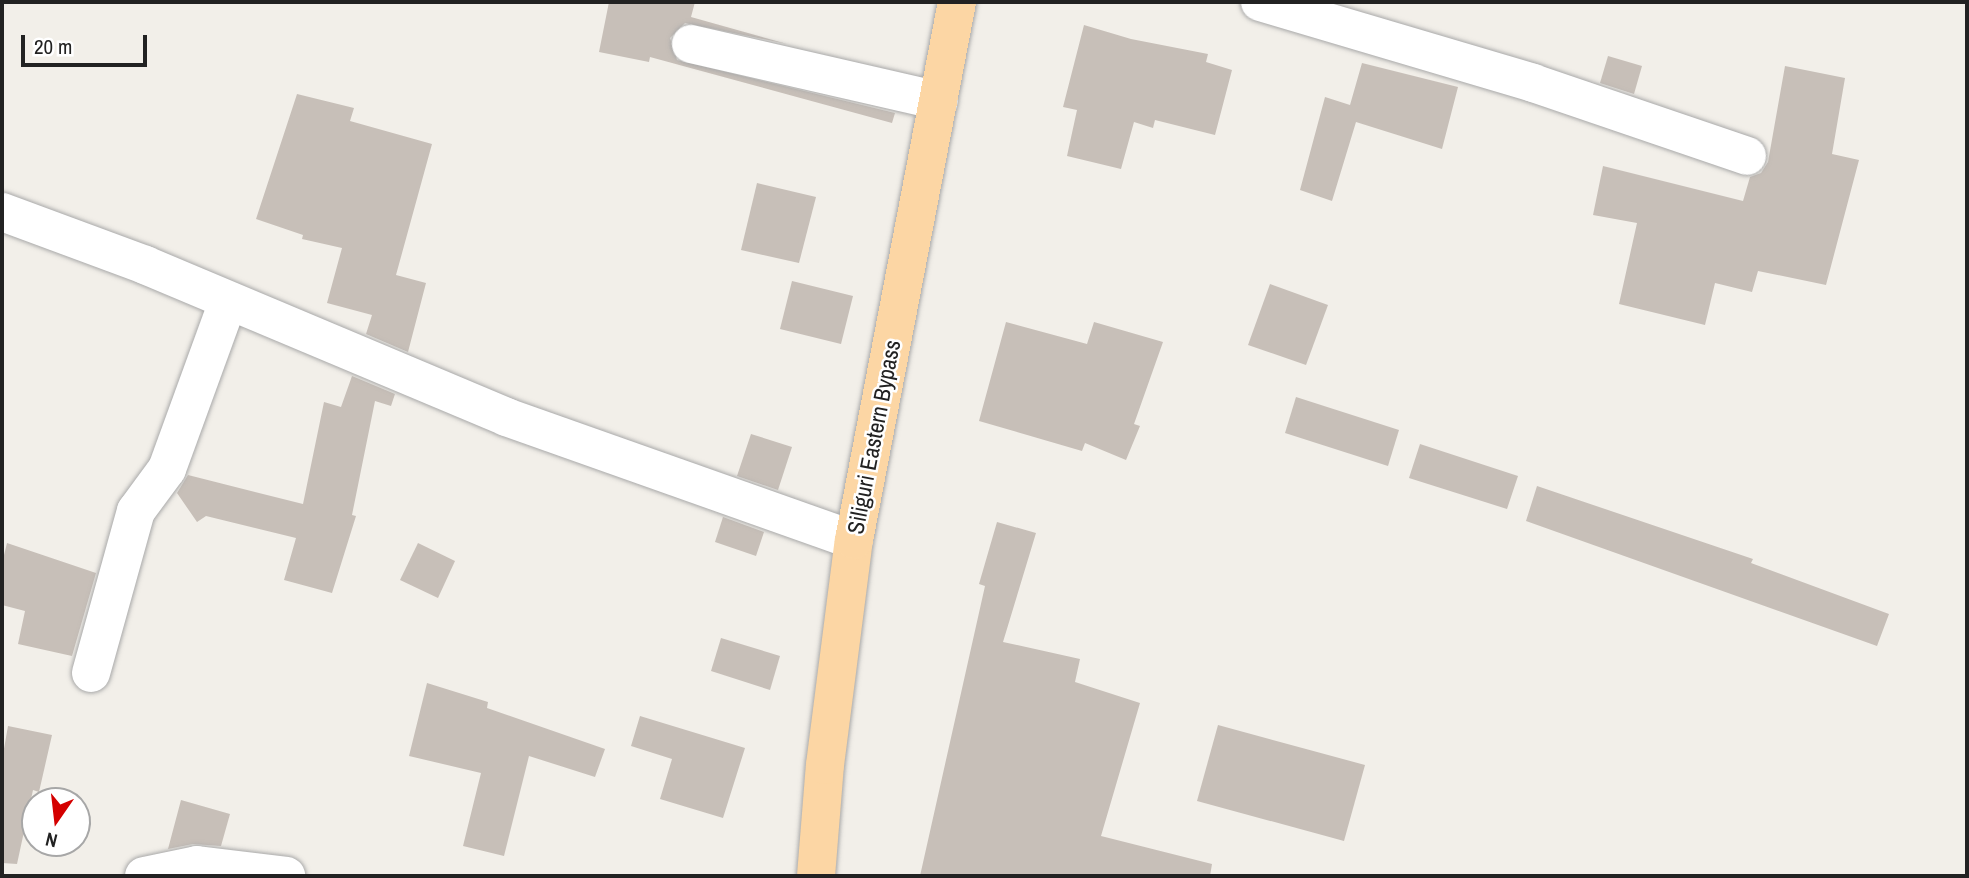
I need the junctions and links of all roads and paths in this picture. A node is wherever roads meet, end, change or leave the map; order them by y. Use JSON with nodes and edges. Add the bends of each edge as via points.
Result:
{"nodes":[{"id":1,"x":957,"y":2,"type":"edge"},
{"id":2,"x":1260,"y":2,"type":"edge"},
{"id":3,"x":691,"y":44,"type":"dead end"},
{"id":4,"x":939,"y":101,"type":"junction"},
{"id":5,"x":1747,"y":156,"type":"dead end"},
{"id":6,"x":2,"y":212,"type":"edge"},
{"id":7,"x":228,"y":301,"type":"junction"},
{"id":8,"x":854,"y":540,"type":"junction"},
{"id":9,"x":91,"y":673,"type":"dead end"},
{"id":10,"x":144,"y":876,"type":"edge"},
{"id":11,"x":286,"y":876,"type":"edge"},
{"id":12,"x":817,"y":876,"type":"edge"}],
"edges":[{"from":1,"to":4,"type":"main road","name":"Siliguri Eastern Bypass"},
{"from":2,"to":5,"type":"street","via":[[1533,83]]},
{"from":3,"to":4,"type":"street"},
{"from":4,"to":8,"type":"main road","name":"Siliguri Eastern Bypass"},
{"from":6,"to":7,"type":"street"},
{"from":7,"to":8,"type":"street","via":[[506,417]]},
{"from":7,"to":9,"type":"street","via":[[167,469],[136,511]]},
{"from":8,"to":12,"type":"main road","name":"Siliguri Eastern Bypass","via":[[825,765]]},
{"from":10,"to":11,"type":"street","via":[[197,866]]}]}
